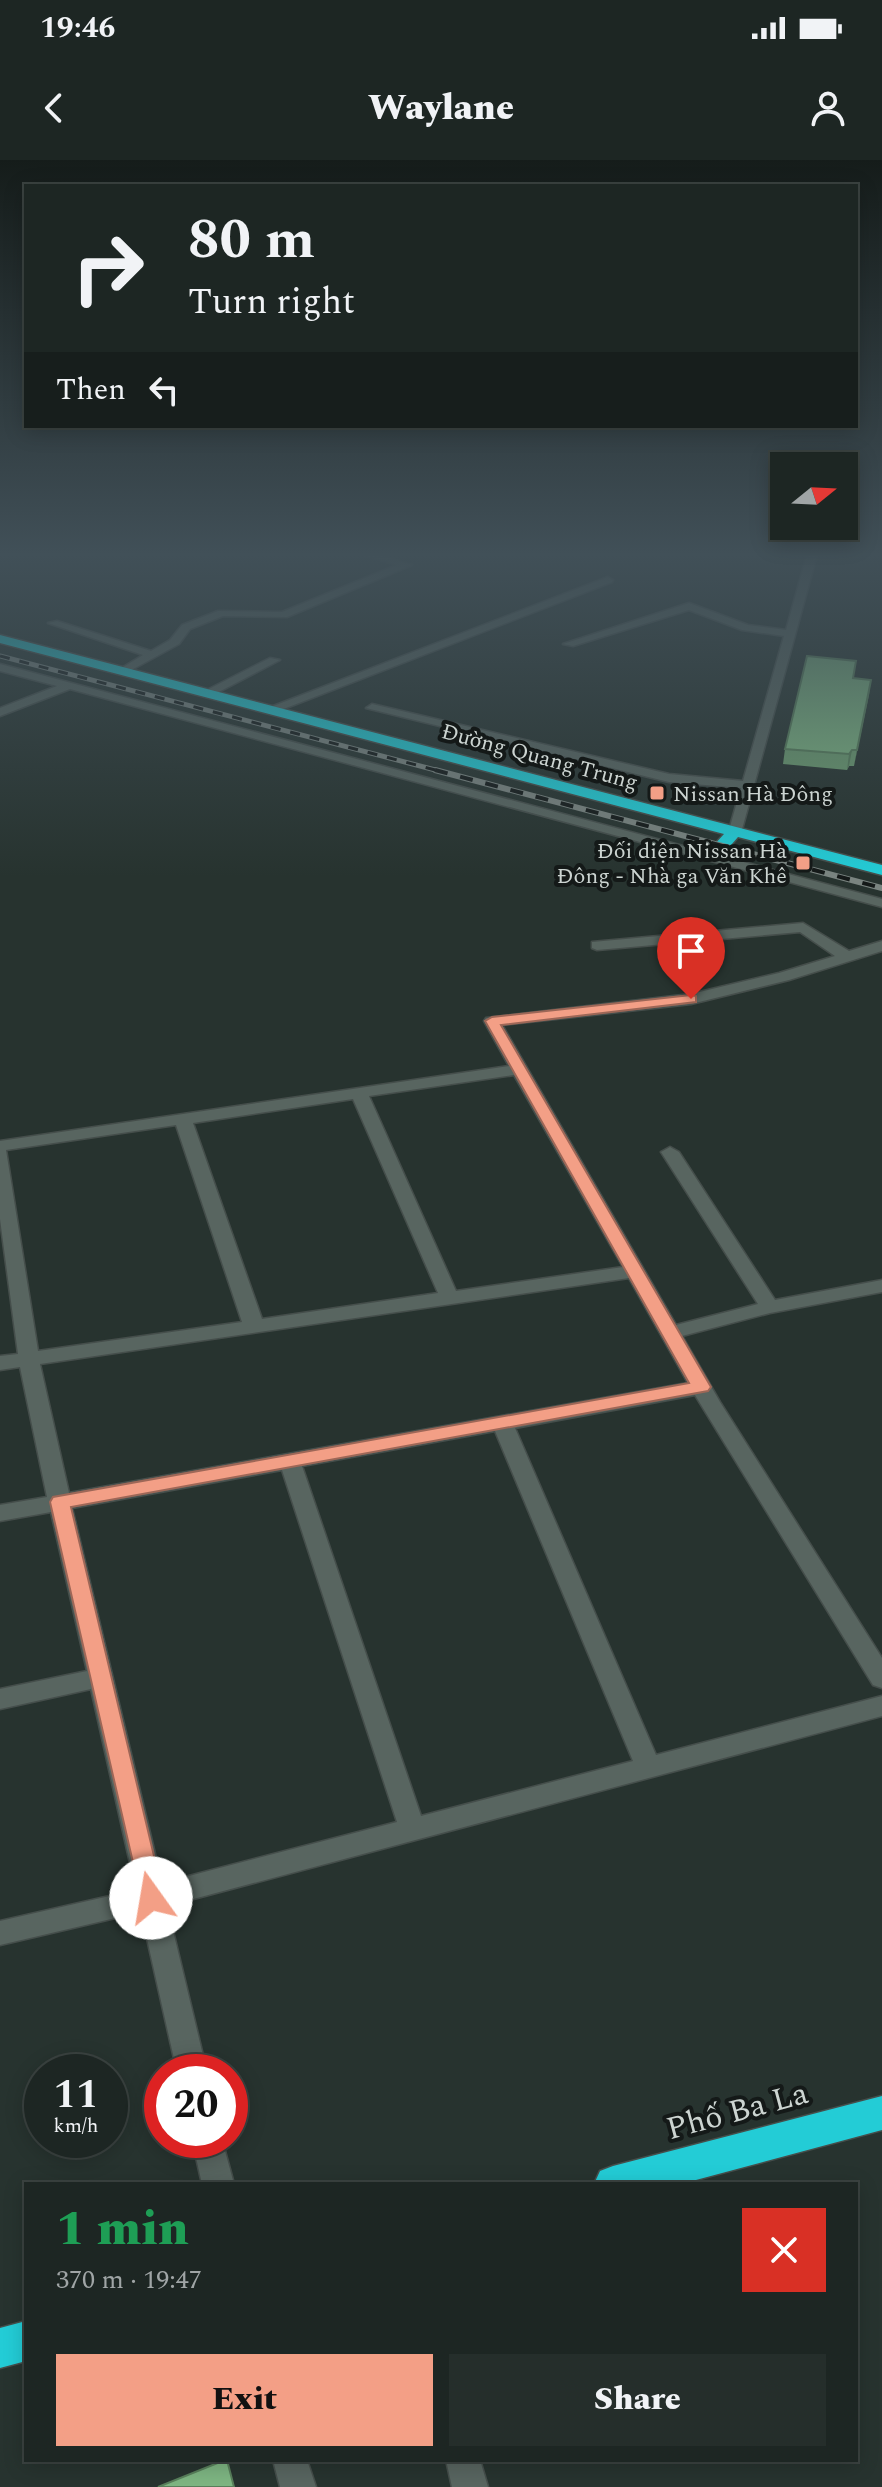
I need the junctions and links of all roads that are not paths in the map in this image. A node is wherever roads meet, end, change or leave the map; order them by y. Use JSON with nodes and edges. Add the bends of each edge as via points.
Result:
{"nodes":[{"id":1,"x":80,"y":660,"type":"edge"},
{"id":2,"x":145,"y":660,"type":"edge"},
{"id":3,"x":274,"y":660,"type":"dead end"},
{"id":4,"x":400,"y":660,"type":"edge"},
{"id":5,"x":783,"y":660,"type":"edge"},
{"id":6,"x":0,"y":667,"type":"edge"},
{"id":7,"x":124,"y":671,"type":"junction"},
{"id":8,"x":70,"y":685,"type":"junction"},
{"id":9,"x":207,"y":693,"type":"junction"},
{"id":10,"x":372,"y":708,"type":"dead end"},
{"id":11,"x":269,"y":710,"type":"junction"},
{"id":12,"x":0,"y":712,"type":"edge"},
{"id":13,"x":748,"y":785,"type":"junction"},
{"id":14,"x":736,"y":830,"type":"junction"},
{"id":15,"x":712,"y":856,"type":"junction"},
{"id":16,"x":882,"y":870,"type":"edge"},
{"id":17,"x":882,"y":903,"type":"edge"},
{"id":18,"x":597,"y":945,"type":"dead end"},
{"id":19,"x":882,"y":946,"type":"edge"},
{"id":20,"x":847,"y":957,"type":"junction"},
{"id":21,"x":520,"y":1069,"type":"junction"},
{"id":22,"x":359,"y":1093,"type":"junction"},
{"id":23,"x":183,"y":1119,"type":"junction"},
{"id":24,"x":0,"y":1146,"type":"edge"},
{"id":25,"x":670,"y":1152,"type":"dead end"},
{"id":26,"x":0,"y":1154,"type":"edge"},
{"id":27,"x":6,"y":1242,"type":"edge"},
{"id":28,"x":635,"y":1271,"type":"junction"},
{"id":29,"x":882,"y":1286,"type":"edge"},
{"id":30,"x":449,"y":1297,"type":"junction"},
{"id":31,"x":770,"y":1307,"type":"junction"},
{"id":32,"x":254,"y":1326,"type":"junction"},
{"id":33,"x":670,"y":1333,"type":"junction"},
{"id":34,"x":28,"y":1358,"type":"junction"},
{"id":35,"x":0,"y":1363,"type":"edge"},
{"id":36,"x":701,"y":1387,"type":"junction"},
{"id":37,"x":502,"y":1423,"type":"junction"},
{"id":38,"x":290,"y":1462,"type":"junction"},
{"id":39,"x":60,"y":1502,"type":"junction"},
{"id":40,"x":0,"y":1513,"type":"edge"},
{"id":41,"x":100,"y":1678,"type":"junction"},
{"id":42,"x":882,"y":1678,"type":"edge"},
{"id":43,"x":0,"y":1699,"type":"edge"},
{"id":44,"x":882,"y":1706,"type":"edge"},
{"id":45,"x":648,"y":1767,"type":"junction"},
{"id":46,"x":412,"y":1829,"type":"junction"},
{"id":47,"x":151,"y":1898,"type":"junction"},
{"id":48,"x":0,"y":1933,"type":"edge"},
{"id":49,"x":188,"y":2054,"type":"edge"},
{"id":50,"x":882,"y":2113,"type":"edge"},
{"id":51,"x":212,"y":2158,"type":"edge"},
{"id":52,"x":218,"y":2182,"type":"edge"},
{"id":53,"x":621,"y":2182,"type":"edge"},
{"id":54,"x":24,"y":2342,"type":"edge"},
{"id":55,"x":0,"y":2348,"type":"edge"},
{"id":56,"x":291,"y":2462,"type":"edge"},
{"id":57,"x":464,"y":2462,"type":"edge"},
{"id":58,"x":298,"y":2487,"type":"edge"},
{"id":59,"x":470,"y":2487,"type":"edge"}],
"edges":[{"from":1,"to":7,"type":"highway","name":"Đường Quang Trung"},
{"from":2,"to":7,"type":"lane"},
{"from":3,"to":9,"type":"lane"},
{"from":4,"to":11,"type":"lane"},
{"from":5,"to":13,"type":"lane"},
{"from":6,"to":8,"type":"lane"},
{"from":7,"to":9,"type":"highway","name":"Đường Quang Trung"},
{"from":8,"to":12,"type":"lane"},
{"from":8,"to":15,"type":"lane"},
{"from":9,"to":11,"type":"highway","name":"Đường Quang Trung"},
{"from":10,"to":13,"type":"lane","via":[[669,778]]},
{"from":11,"to":14,"type":"highway","name":"Đường Quang Trung"},
{"from":13,"to":14,"type":"lane"},
{"from":14,"to":15,"type":"highway"},
{"from":14,"to":16,"type":"highway","name":"Đường Quang Trung"},
{"from":15,"to":17,"type":"lane"},
{"from":18,"to":20,"type":"lane","via":[[803,927]]},
{"from":19,"to":20,"type":"lane"},
{"from":20,"to":21,"type":"lane","via":[[691,999],[492,1021]]},
{"from":21,"to":22,"type":"lane"},
{"from":21,"to":28,"type":"lane"},
{"from":22,"to":23,"type":"lane"},
{"from":22,"to":30,"type":"lane"},
{"from":23,"to":24,"type":"lane"},
{"from":23,"to":32,"type":"lane"},
{"from":25,"to":31,"type":"lane"},
{"from":26,"to":27,"type":"lane"},
{"from":27,"to":34,"type":"lane"},
{"from":28,"to":30,"type":"lane"},
{"from":28,"to":33,"type":"lane"},
{"from":29,"to":31,"type":"lane"},
{"from":30,"to":32,"type":"lane"},
{"from":31,"to":33,"type":"lane"},
{"from":32,"to":34,"type":"lane"},
{"from":33,"to":36,"type":"lane"},
{"from":34,"to":35,"type":"lane"},
{"from":34,"to":39,"type":"lane"},
{"from":36,"to":37,"type":"lane"},
{"from":36,"to":42,"type":"lane"},
{"from":37,"to":38,"type":"lane"},
{"from":37,"to":45,"type":"lane"},
{"from":38,"to":39,"type":"lane"},
{"from":38,"to":46,"type":"lane"},
{"from":39,"to":40,"type":"lane"},
{"from":39,"to":41,"type":"lane"},
{"from":41,"to":43,"type":"lane"},
{"from":41,"to":47,"type":"lane"},
{"from":44,"to":45,"type":"lane"},
{"from":45,"to":46,"type":"lane"},
{"from":46,"to":47,"type":"lane"},
{"from":47,"to":48,"type":"lane"},
{"from":47,"to":49,"type":"lane"},
{"from":50,"to":53,"type":"highway","name":"Phố Ba La"},
{"from":51,"to":52,"type":"lane"},
{"from":54,"to":55,"type":"highway"},
{"from":56,"to":58,"type":"lane"},
{"from":57,"to":59,"type":"lane"}]}
